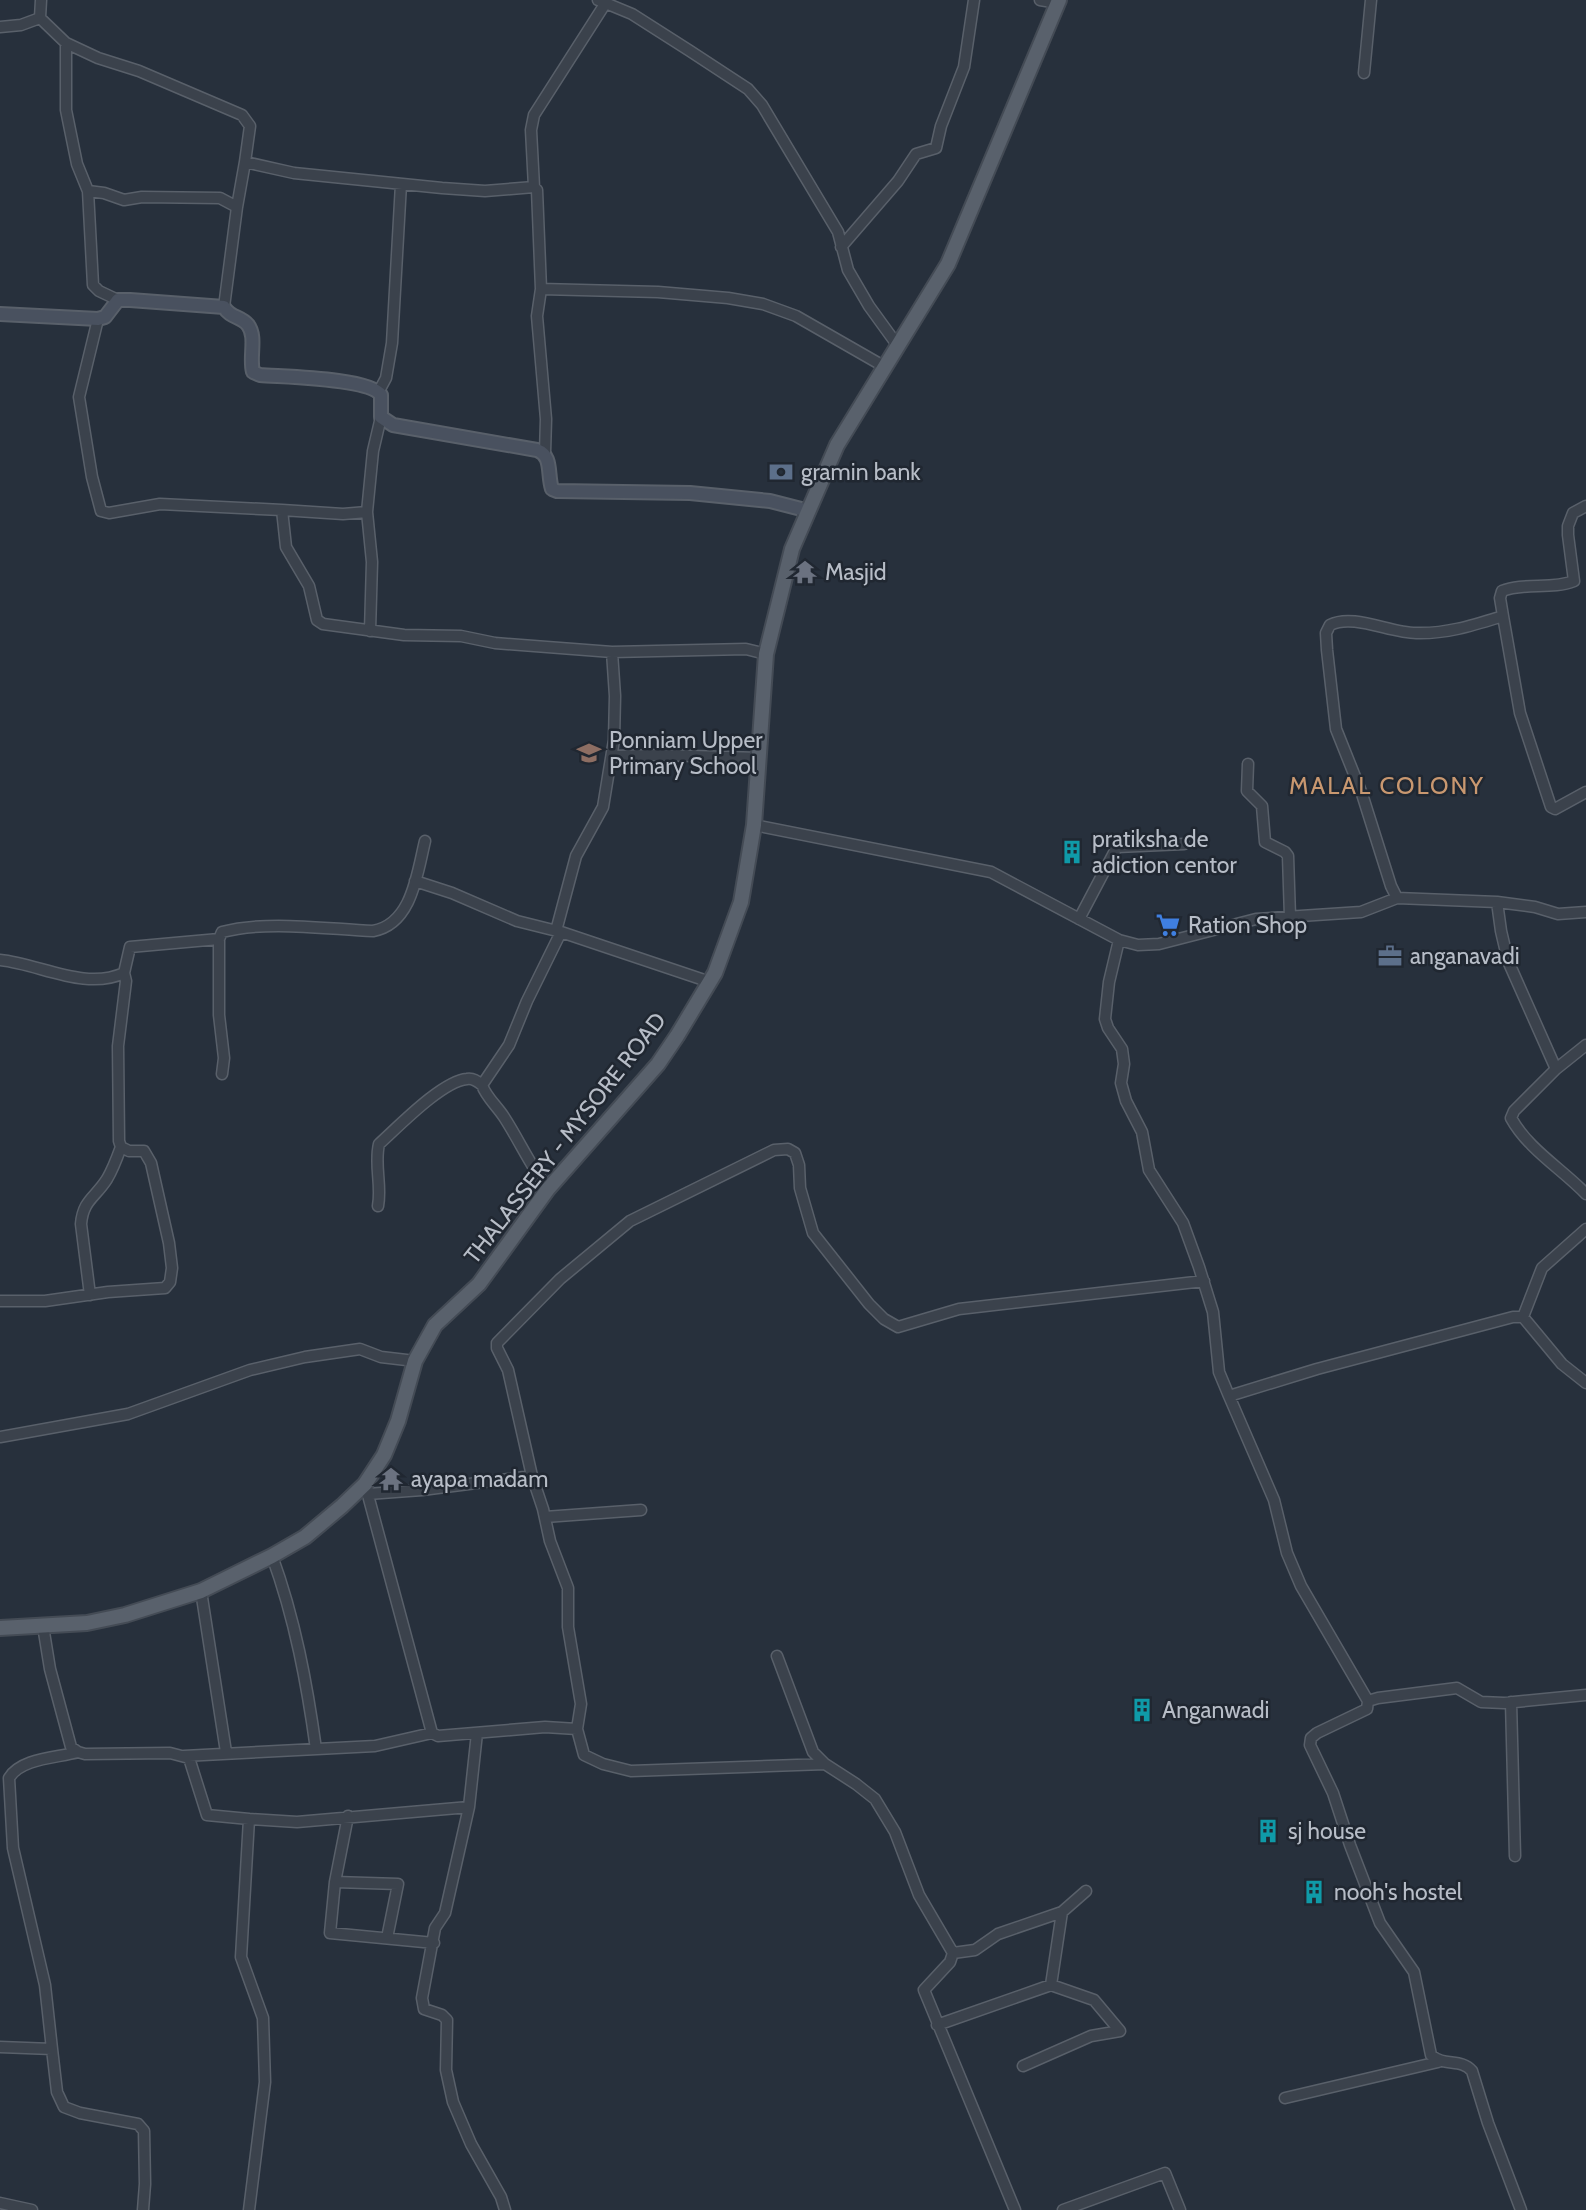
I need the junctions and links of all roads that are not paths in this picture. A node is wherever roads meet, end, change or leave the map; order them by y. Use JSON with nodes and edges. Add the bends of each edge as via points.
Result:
{"nodes":[{"id":1,"x":41,"y":0,"type":"edge"},
{"id":2,"x":974,"y":0,"type":"edge"},
{"id":3,"x":1040,"y":0,"type":"edge"},
{"id":4,"x":1371,"y":0,"type":"edge"},
{"id":5,"x":1059,"y":1,"type":"edge"},
{"id":6,"x":602,"y":2,"type":"edge"},
{"id":7,"x":40,"y":18,"type":"junction"},
{"id":8,"x":0,"y":27,"type":"edge"},
{"id":9,"x":66,"y":43,"type":"junction"},
{"id":10,"x":1364,"y":73,"type":"dead end"},
{"id":11,"x":245,"y":162,"type":"junction"},
{"id":12,"x":401,"y":184,"type":"junction"},
{"id":13,"x":534,"y":187,"type":"junction"},
{"id":14,"x":88,"y":191,"type":"junction"},
{"id":15,"x":237,"y":207,"type":"junction"},
{"id":16,"x":841,"y":247,"type":"junction"},
{"id":17,"x":541,"y":289,"type":"junction"},
{"id":18,"x":118,"y":300,"type":"junction"},
{"id":19,"x":224,"y":307,"type":"junction"},
{"id":20,"x":0,"y":314,"type":"edge"},
{"id":21,"x":98,"y":319,"type":"junction"},
{"id":22,"x":898,"y":346,"type":"junction"},
{"id":23,"x":885,"y":367,"type":"junction"},
{"id":24,"x":379,"y":391,"type":"junction"},
{"id":25,"x":381,"y":417,"type":"junction"},
{"id":26,"x":545,"y":453,"type":"junction"},
{"id":27,"x":1586,"y":506,"type":"edge"},
{"id":28,"x":282,"y":510,"type":"junction"},
{"id":29,"x":809,"y":511,"type":"junction"},
{"id":30,"x":367,"y":512,"type":"junction"},
{"id":31,"x":1503,"y":616,"type":"junction"},
{"id":32,"x":370,"y":631,"type":"junction"},
{"id":33,"x":612,"y":652,"type":"junction"},
{"id":34,"x":766,"y":654,"type":"junction"},
{"id":35,"x":612,"y":756,"type":"junction"},
{"id":36,"x":759,"y":758,"type":"junction"},
{"id":37,"x":1248,"y":764,"type":"dead end"},
{"id":38,"x":1586,"y":792,"type":"edge"},
{"id":39,"x":754,"y":825,"type":"junction"},
{"id":40,"x":425,"y":841,"type":"dead end"},
{"id":41,"x":1184,"y":844,"type":"dead end"},
{"id":42,"x":415,"y":881,"type":"junction"},
{"id":43,"x":1397,"y":898,"type":"junction"},
{"id":44,"x":1497,"y":902,"type":"junction"},
{"id":45,"x":1586,"y":912,"type":"edge"},
{"id":46,"x":1290,"y":917,"type":"junction"},
{"id":47,"x":1079,"y":919,"type":"junction"},
{"id":48,"x":558,"y":932,"type":"junction"},
{"id":49,"x":219,"y":939,"type":"junction"},
{"id":50,"x":1119,"y":940,"type":"junction"},
{"id":51,"x":0,"y":960,"type":"edge"},
{"id":52,"x":124,"y":973,"type":"junction"},
{"id":53,"x":710,"y":982,"type":"junction"},
{"id":54,"x":1586,"y":1045,"type":"edge"},
{"id":55,"x":1556,"y":1069,"type":"junction"},
{"id":56,"x":222,"y":1074,"type":"dead end"},
{"id":57,"x":482,"y":1085,"type":"junction"},
{"id":58,"x":121,"y":1147,"type":"junction"},
{"id":59,"x":548,"y":1189,"type":"junction"},
{"id":60,"x":1586,"y":1194,"type":"edge"},
{"id":61,"x":378,"y":1206,"type":"dead end"},
{"id":62,"x":1586,"y":1229,"type":"edge"},
{"id":63,"x":1204,"y":1281,"type":"junction"},
{"id":64,"x":90,"y":1295,"type":"junction"},
{"id":65,"x":0,"y":1301,"type":"edge"},
{"id":66,"x":1523,"y":1317,"type":"junction"},
{"id":67,"x":415,"y":1361,"type":"junction"},
{"id":68,"x":1586,"y":1383,"type":"edge"},
{"id":69,"x":1229,"y":1396,"type":"junction"},
{"id":70,"x":0,"y":1437,"type":"edge"},
{"id":71,"x":532,"y":1476,"type":"junction"},
{"id":72,"x":367,"y":1489,"type":"junction"},
{"id":73,"x":641,"y":1510,"type":"dead end"},
{"id":74,"x":545,"y":1517,"type":"junction"},
{"id":75,"x":272,"y":1556,"type":"junction"},
{"id":76,"x":201,"y":1591,"type":"junction"},
{"id":77,"x":43,"y":1626,"type":"junction"},
{"id":78,"x":0,"y":1628,"type":"edge"},
{"id":79,"x":777,"y":1656,"type":"dead end"},
{"id":80,"x":1586,"y":1695,"type":"edge"},
{"id":81,"x":1368,"y":1701,"type":"junction"},
{"id":82,"x":1511,"y":1702,"type":"junction"},
{"id":83,"x":577,"y":1728,"type":"junction"},
{"id":84,"x":432,"y":1733,"type":"junction"},
{"id":85,"x":477,"y":1733,"type":"junction"},
{"id":86,"x":316,"y":1749,"type":"junction"},
{"id":87,"x":78,"y":1752,"type":"junction"},
{"id":88,"x":226,"y":1752,"type":"junction"},
{"id":89,"x":184,"y":1756,"type":"junction"},
{"id":90,"x":825,"y":1764,"type":"junction"},
{"id":91,"x":469,"y":1807,"type":"junction"},
{"id":92,"x":348,"y":1816,"type":"junction"},
{"id":93,"x":249,"y":1819,"type":"junction"},
{"id":94,"x":1515,"y":1856,"type":"dead end"},
{"id":95,"x":335,"y":1882,"type":"junction"},
{"id":96,"x":1086,"y":1891,"type":"dead end"},
{"id":97,"x":1062,"y":1912,"type":"junction"},
{"id":98,"x":387,"y":1938,"type":"junction"},
{"id":99,"x":434,"y":1943,"type":"junction"},
{"id":100,"x":953,"y":1953,"type":"junction"},
{"id":101,"x":1051,"y":1985,"type":"junction"},
{"id":102,"x":937,"y":2025,"type":"junction"},
{"id":103,"x":0,"y":2047,"type":"edge"},
{"id":104,"x":52,"y":2049,"type":"junction"},
{"id":105,"x":1438,"y":2062,"type":"junction"},
{"id":106,"x":1023,"y":2066,"type":"dead end"},
{"id":107,"x":1285,"y":2098,"type":"dead end"},
{"id":108,"x":0,"y":2203,"type":"edge"},
{"id":109,"x":32,"y":2210,"type":"edge"},
{"id":110,"x":143,"y":2210,"type":"edge"},
{"id":111,"x":249,"y":2210,"type":"edge"},
{"id":112,"x":505,"y":2210,"type":"edge"},
{"id":113,"x":1015,"y":2210,"type":"edge"},
{"id":114,"x":1063,"y":2210,"type":"edge"},
{"id":115,"x":1180,"y":2210,"type":"edge"},
{"id":116,"x":1521,"y":2210,"type":"edge"}],
"edges":[{"from":1,"to":7,"type":"street"},
{"from":2,"to":16,"type":"street","via":[[964,67],[936,148],[916,154]]},
{"from":3,"to":5,"type":"street"},
{"from":4,"to":10,"type":"street"},
{"from":5,"to":22,"type":"main road","name":"THALASSERY - MYSORE ROAD","via":[[948,264]]},
{"from":6,"to":13,"type":"street","via":[[534,115]]},
{"from":6,"to":16,"type":"street","via":[[632,14],[748,89],[826,211]]},
{"from":7,"to":8,"type":"street"},
{"from":7,"to":9,"type":"street"},
{"from":9,"to":11,"type":"street","via":[[243,115],[250,126]]},
{"from":9,"to":14,"type":"street","via":[[66,110],[77,164]]},
{"from":11,"to":12,"type":"street","via":[[294,173]]},
{"from":11,"to":15,"type":"street"},
{"from":12,"to":13,"type":"street","via":[[485,191]]},
{"from":12,"to":24,"type":"street","via":[[392,343]]},
{"from":13,"to":17,"type":"street"},
{"from":14,"to":15,"type":"street","via":[[124,200],[220,198]]},
{"from":14,"to":18,"type":"street","via":[[93,285]]},
{"from":15,"to":19,"type":"street"},
{"from":16,"to":22,"type":"street","via":[[848,270]]},
{"from":17,"to":23,"type":"street","via":[[658,292],[763,304],[796,316]]},
{"from":17,"to":26,"type":"street","via":[[537,316]]},
{"from":18,"to":19,"type":"street"},
{"from":18,"to":21,"type":"street"},
{"from":19,"to":24,"type":"street","via":[[248,325],[253,372],[336,380]]},
{"from":20,"to":21,"type":"street"},
{"from":21,"to":28,"type":"street","via":[[79,397],[101,511],[160,504]]},
{"from":22,"to":23,"type":"main road","name":"THALASSERY - MYSORE ROAD"},
{"from":23,"to":29,"type":"main road","name":"THALASSERY - MYSORE ROAD","via":[[837,445]]},
{"from":24,"to":25,"type":"street"},
{"from":25,"to":26,"type":"street","via":[[393,425]]},
{"from":25,"to":30,"type":"street"},
{"from":26,"to":29,"type":"street","via":[[550,484],[557,491],[690,493],[770,501]]},
{"from":27,"to":31,"type":"street","via":[[1573,513],[1568,526],[1574,581],[1502,591]]},
{"from":28,"to":30,"type":"street"},
{"from":28,"to":32,"type":"street","via":[[286,547],[309,586],[317,620]]},
{"from":29,"to":34,"type":"main road","name":"THALASSERY - MYSORE ROAD","via":[[792,549]]},
{"from":30,"to":32,"type":"street","via":[[372,562]]},
{"from":31,"to":38,"type":"street","via":[[1520,713],[1550,807],[1555,809]]},
{"from":31,"to":43,"type":"street","via":[[1456,631],[1415,633],[1354,621],[1336,622],[1326,633],[1336,729]]},
{"from":32,"to":33,"type":"street"},
{"from":33,"to":34,"type":"street","via":[[746,649]]},
{"from":33,"to":35,"type":"street"},
{"from":34,"to":36,"type":"main road","name":"THALASSERY - MYSORE ROAD"},
{"from":35,"to":36,"type":"street"},
{"from":35,"to":48,"type":"street","via":[[603,807],[576,856]]},
{"from":36,"to":39,"type":"main road","name":"THALASSERY - MYSORE ROAD"},
{"from":37,"to":46,"type":"street","via":[[1247,791],[1262,806],[1265,842],[1288,856]]},
{"from":39,"to":47,"type":"street","via":[[991,872]]},
{"from":39,"to":53,"type":"main road","name":"THALASSERY - MYSORE ROAD","via":[[741,902]]},
{"from":40,"to":42,"type":"street"},
{"from":41,"to":47,"type":"street","via":[[1117,847]]},
{"from":42,"to":48,"type":"street"},
{"from":42,"to":49,"type":"street","via":[[404,911],[384,929],[275,927],[224,931]]},
{"from":43,"to":44,"type":"street"},
{"from":43,"to":46,"type":"street","via":[[1361,912]]},
{"from":44,"to":45,"type":"street","via":[[1558,914]]},
{"from":44,"to":55,"type":"street","via":[[1508,961]]},
{"from":46,"to":50,"type":"street","via":[[1256,919],[1159,944]]},
{"from":47,"to":50,"type":"street"},
{"from":48,"to":53,"type":"street"},
{"from":48,"to":57,"type":"street","via":[[509,1045]]},
{"from":49,"to":52,"type":"street","via":[[130,947]]},
{"from":49,"to":56,"type":"street"},
{"from":50,"to":63,"type":"street","via":[[1105,1019],[1122,1049],[1121,1083],[1142,1132],[1149,1170],[1183,1223]]},
{"from":51,"to":52,"type":"street","via":[[86,979]]},
{"from":52,"to":58,"type":"street","via":[[117,1076]]},
{"from":53,"to":59,"type":"main road","name":"THALASSERY - MYSORE ROAD","via":[[658,1064]]},
{"from":54,"to":55,"type":"street"},
{"from":55,"to":60,"type":"street","via":[[1511,1118]]},
{"from":57,"to":59,"type":"street"},
{"from":57,"to":61,"type":"street","via":[[466,1079],[438,1092],[379,1144]]},
{"from":58,"to":64,"type":"street","via":[[107,1179],[82,1212]]},
{"from":58,"to":64,"type":"street","via":[[144,1151],[150,1163],[169,1243],[170,1282],[155,1290]]},
{"from":59,"to":67,"type":"main road","name":"THALASSERY - MYSORE ROAD","via":[[479,1284],[435,1325]]},
{"from":62,"to":66,"type":"street","via":[[1542,1268]]},
{"from":63,"to":69,"type":"street","via":[[1213,1312],[1219,1372]]},
{"from":63,"to":71,"type":"street","via":[[959,1309],[898,1327],[869,1304],[813,1233],[794,1153],[774,1150],[630,1221],[560,1279],[499,1339],[497,1348],[508,1370]]},
{"from":64,"to":65,"type":"street"},
{"from":66,"to":68,"type":"street","via":[[1562,1364]]},
{"from":66,"to":69,"type":"street"},
{"from":67,"to":70,"type":"street","via":[[360,1349],[305,1357],[250,1370],[128,1414]]},
{"from":67,"to":72,"type":"main road","name":"THALASSERY - MYSORE ROAD","via":[[391,1439]]},
{"from":69,"to":81,"type":"street","via":[[1275,1500],[1287,1553],[1301,1586]]},
{"from":71,"to":72,"type":"street","via":[[422,1490]]},
{"from":71,"to":74,"type":"street"},
{"from":72,"to":75,"type":"main road","name":"THALASSERY - MYSORE ROAD"},
{"from":72,"to":84,"type":"street"},
{"from":73,"to":74,"type":"street"},
{"from":74,"to":83,"type":"street","via":[[568,1588],[566,1613],[581,1704]]},
{"from":75,"to":76,"type":"main road","name":"THALASSERY - MYSORE ROAD"},
{"from":75,"to":86,"type":"street","via":[[288,1599]]},
{"from":76,"to":77,"type":"main road","name":"THALASSERY - MYSORE ROAD","via":[[125,1615]]},
{"from":76,"to":88,"type":"street"},
{"from":77,"to":78,"type":"main road","name":"THALASSERY - MYSORE ROAD"},
{"from":77,"to":87,"type":"street","via":[[67,1735]]},
{"from":79,"to":90,"type":"street","via":[[813,1752]]},
{"from":80,"to":82,"type":"street"},
{"from":81,"to":82,"type":"street","via":[[1457,1688],[1480,1702]]},
{"from":81,"to":105,"type":"street","via":[[1367,1709],[1317,1733],[1310,1745],[1333,1793],[1380,1923],[1414,1972],[1431,2055]]},
{"from":82,"to":94,"type":"street"},
{"from":83,"to":85,"type":"street"},
{"from":83,"to":90,"type":"street","via":[[584,1755],[631,1771]]},
{"from":84,"to":85,"type":"street","via":[[438,1737]]},
{"from":84,"to":86,"type":"street","via":[[375,1746]]},
{"from":85,"to":91,"type":"street"},
{"from":86,"to":88,"type":"street"},
{"from":87,"to":89,"type":"street"},
{"from":87,"to":104,"type":"street","via":[[25,1765],[9,1778],[13,1849],[45,1985]]},
{"from":88,"to":89,"type":"street"},
{"from":89,"to":93,"type":"street","via":[[193,1764],[207,1815]]},
{"from":90,"to":100,"type":"street","via":[[875,1799],[895,1832],[919,1895]]},
{"from":91,"to":92,"type":"street"},
{"from":91,"to":99,"type":"street"},
{"from":92,"to":93,"type":"street","via":[[297,1822]]},
{"from":92,"to":95,"type":"street"},
{"from":93,"to":111,"type":"street","via":[[241,1957],[263,2018],[265,2082]]},
{"from":95,"to":98,"type":"street","via":[[330,1933]]},
{"from":95,"to":98,"type":"street","via":[[398,1884]]},
{"from":96,"to":97,"type":"street"},
{"from":97,"to":100,"type":"street","via":[[998,1934],[975,1950]]},
{"from":97,"to":101,"type":"street"},
{"from":98,"to":99,"type":"street"},
{"from":99,"to":112,"type":"street","via":[[426,1970],[424,2009],[447,2020],[446,2070],[453,2102]]},
{"from":100,"to":102,"type":"street","via":[[924,1990]]},
{"from":101,"to":102,"type":"street"},
{"from":101,"to":106,"type":"street","via":[[1094,2000],[1120,2031],[1091,2036]]},
{"from":102,"to":113,"type":"street"},
{"from":103,"to":104,"type":"street"},
{"from":104,"to":110,"type":"street","via":[[57,2092],[64,2107],[138,2124],[144,2131]]},
{"from":105,"to":107,"type":"street"},
{"from":105,"to":116,"type":"street","via":[[1461,2063],[1472,2071]]},
{"from":108,"to":109,"type":"street"},
{"from":114,"to":115,"type":"street","via":[[1165,2173]]}]}
